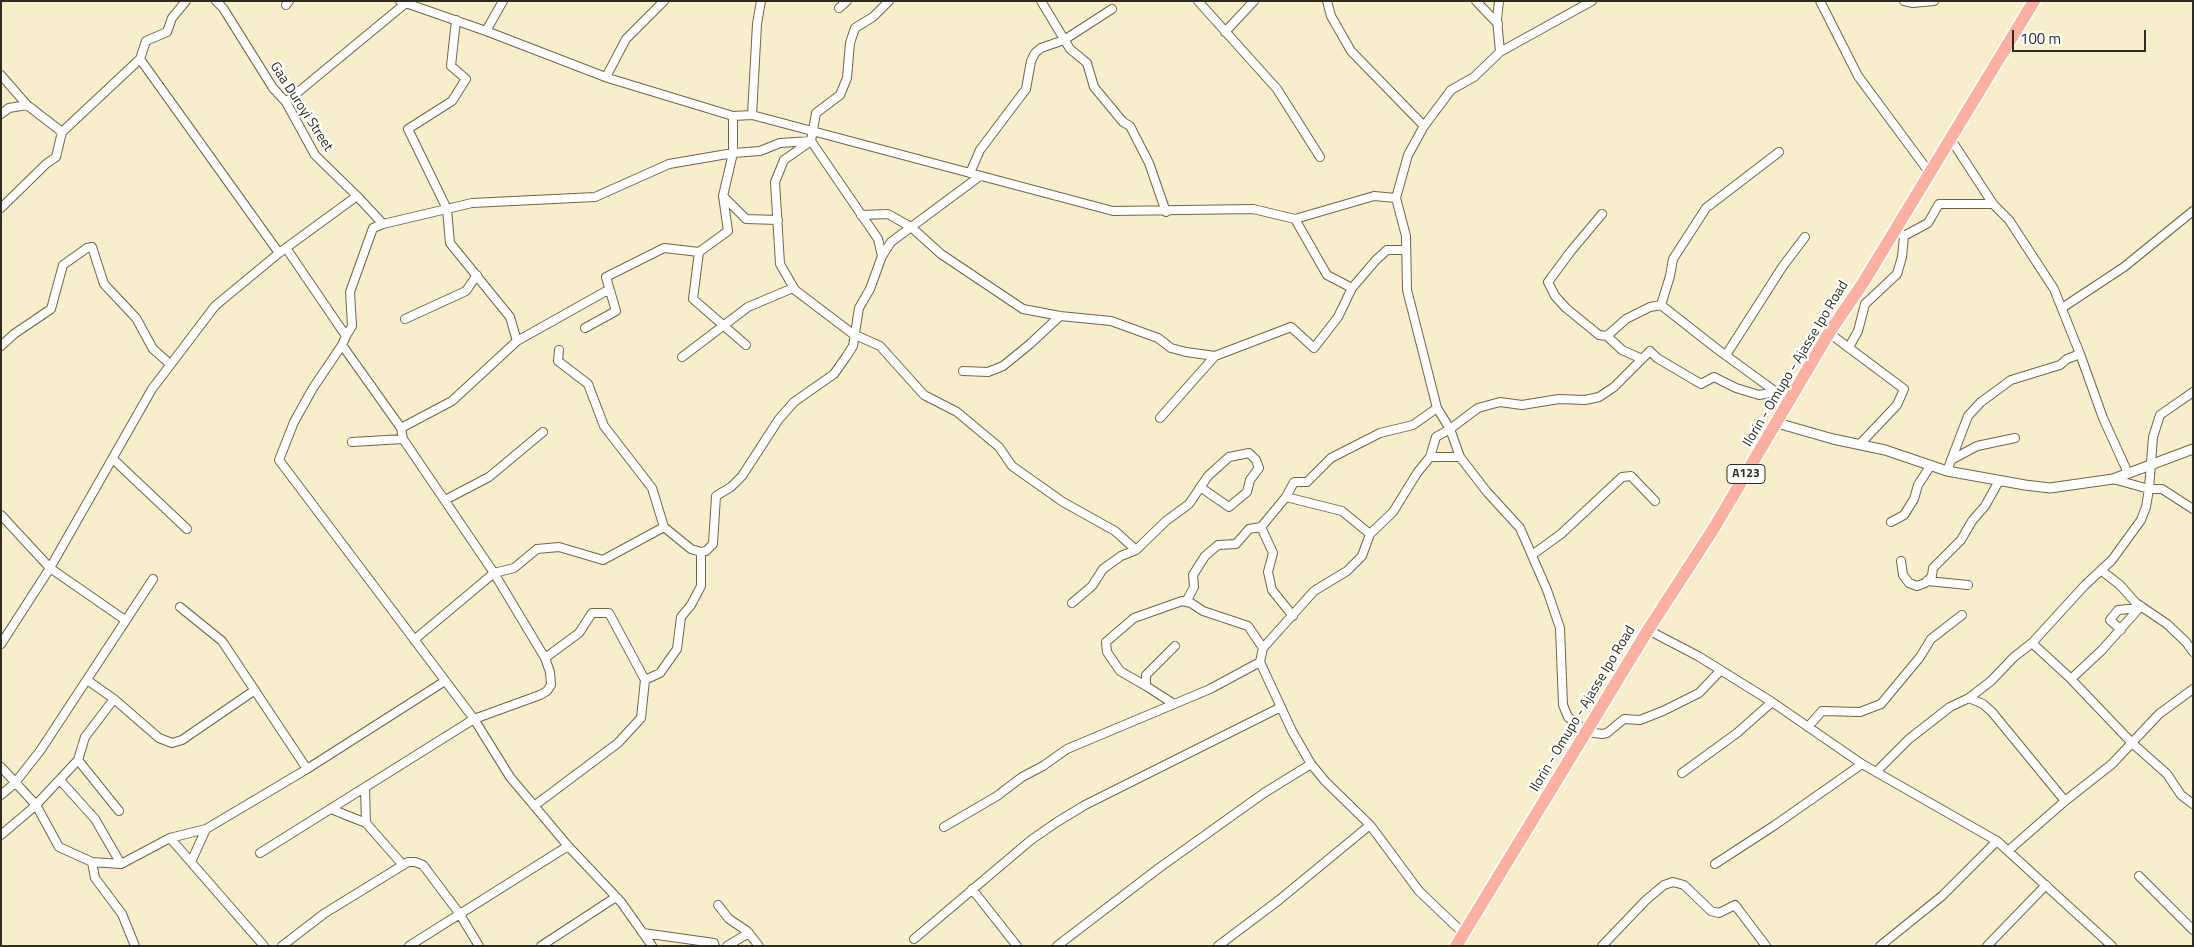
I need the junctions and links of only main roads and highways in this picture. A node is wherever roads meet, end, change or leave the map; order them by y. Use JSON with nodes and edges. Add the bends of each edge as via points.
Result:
{"nodes":[{"id":1,"x":2034,"y":1,"type":"edge"},
{"id":2,"x":1456,"y":946,"type":"edge"}],
"edges":[{"from":1,"to":2,"type":"highway","name":"Ilorin - Omupo - Ajasse Ipo Road","number":"A123","via":[[1929,172],[1900,232],[1829,332],[1777,423]]}]}
